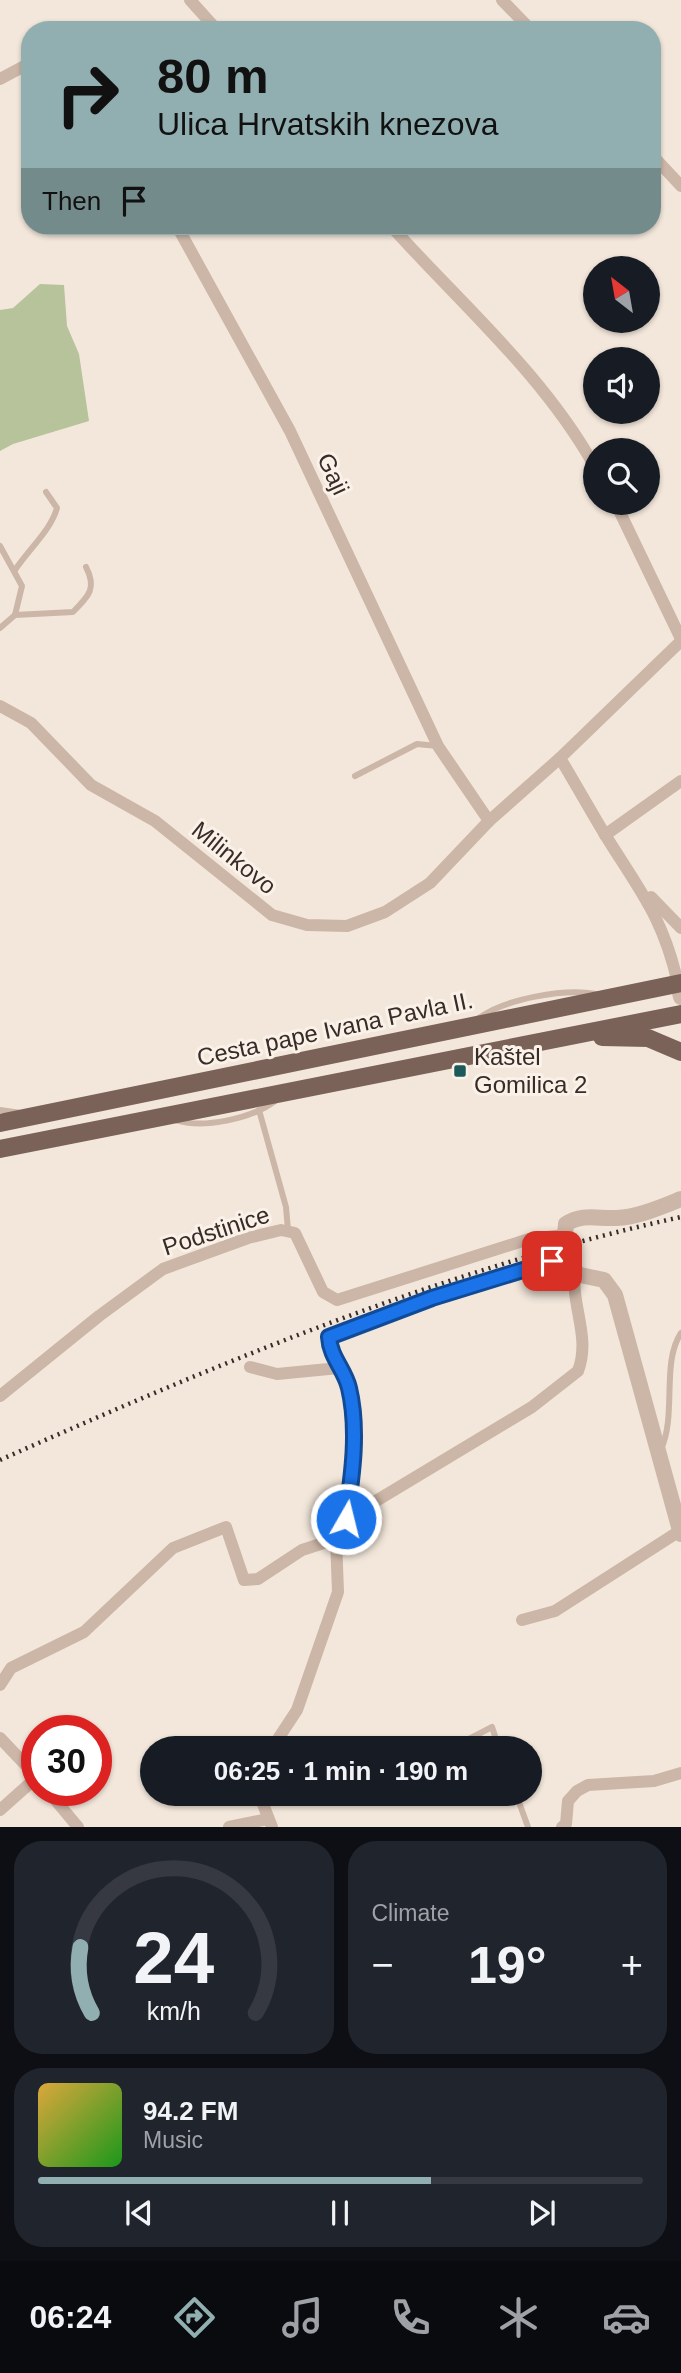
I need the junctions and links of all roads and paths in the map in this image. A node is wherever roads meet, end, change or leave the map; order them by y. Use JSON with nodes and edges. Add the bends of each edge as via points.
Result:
{"nodes":[{"id":1,"x":190,"y":0,"type":"edge"},
{"id":2,"x":502,"y":0,"type":"edge"},
{"id":3,"x":209,"y":21,"type":"edge"},
{"id":4,"x":522,"y":21,"type":"edge"},
{"id":5,"x":21,"y":68,"type":"edge"},
{"id":6,"x":0,"y":79,"type":"edge"},
{"id":7,"x":661,"y":165,"type":"edge"},
{"id":8,"x":681,"y":186,"type":"edge"},
{"id":9,"x":182,"y":235,"type":"edge"},
{"id":10,"x":400,"y":235,"type":"edge"},
{"id":11,"x":583,"y":449,"type":"edge"},
{"id":12,"x":46,"y":492,"type":"dead end"},
{"id":13,"x":621,"y":515,"type":"edge"},
{"id":14,"x":0,"y":546,"type":"edge"},
{"id":15,"x":86,"y":567,"type":"dead end"},
{"id":16,"x":15,"y":570,"type":"junction"},
{"id":17,"x":15,"y":615,"type":"junction"},
{"id":18,"x":0,"y":628,"type":"edge"},
{"id":19,"x":681,"y":640,"type":"edge"},
{"id":20,"x":0,"y":706,"type":"edge"},
{"id":21,"x":438,"y":746,"type":"junction"},
{"id":22,"x":560,"y":758,"type":"junction"},
{"id":23,"x":355,"y":776,"type":"dead end"},
{"id":24,"x":681,"y":781,"type":"edge"},
{"id":25,"x":489,"y":821,"type":"junction"},
{"id":26,"x":605,"y":835,"type":"junction"},
{"id":27,"x":643,"y":890,"type":"junction"},
{"id":28,"x":681,"y":928,"type":"edge"},
{"id":29,"x":680,"y":988,"type":"edge"},
{"id":30,"x":681,"y":1014,"type":"edge"},
{"id":31,"x":589,"y":1032,"type":"junction"},
{"id":32,"x":681,"y":1052,"type":"edge"},
{"id":33,"x":284,"y":1094,"type":"junction"},
{"id":34,"x":0,"y":1110,"type":"edge"},
{"id":35,"x":259,"y":1111,"type":"junction"},
{"id":36,"x":33,"y":1116,"type":"junction"},
{"id":37,"x":166,"y":1117,"type":"junction"},
{"id":38,"x":0,"y":1123,"type":"edge"},
{"id":39,"x":0,"y":1149,"type":"edge"},
{"id":40,"x":681,"y":1199,"type":"edge"},
{"id":41,"x":288,"y":1230,"type":"junction"},
{"id":42,"x":564,"y":1235,"type":"junction"},
{"id":43,"x":571,"y":1265,"type":"junction"},
{"id":44,"x":681,"y":1333,"type":"edge"},
{"id":45,"x":250,"y":1367,"type":"dead end"},
{"id":46,"x":339,"y":1367,"type":"junction"},
{"id":47,"x":0,"y":1396,"type":"edge"},
{"id":48,"x":659,"y":1454,"type":"junction"},
{"id":49,"x":346,"y":1519,"type":"junction"},
{"id":50,"x":681,"y":1531,"type":"edge"},
{"id":51,"x":336,"y":1539,"type":"junction"},
{"id":52,"x":522,"y":1620,"type":"dead end"},
{"id":53,"x":0,"y":1685,"type":"edge"},
{"id":54,"x":280,"y":1736,"type":"edge"},
{"id":55,"x":475,"y":1736,"type":"edge"},
{"id":56,"x":495,"y":1736,"type":"edge"},
{"id":57,"x":0,"y":1738,"type":"edge"},
{"id":58,"x":21,"y":1760,"type":"edge"},
{"id":59,"x":681,"y":1773,"type":"edge"},
{"id":60,"x":21,"y":1791,"type":"edge"},
{"id":61,"x":60,"y":1806,"type":"edge"},
{"id":62,"x":264,"y":1806,"type":"edge"},
{"id":63,"x":520,"y":1806,"type":"edge"},
{"id":64,"x":0,"y":1810,"type":"edge"},
{"id":65,"x":270,"y":1823,"type":"edge"},
{"id":66,"x":567,"y":1826,"type":"edge"},
{"id":67,"x":78,"y":1827,"type":"edge"},
{"id":68,"x":229,"y":1827,"type":"edge"},
{"id":69,"x":528,"y":1827,"type":"edge"}],
"edges":[{"from":1,"to":3,"type":"street"},
{"from":2,"to":4,"type":"street"},
{"from":5,"to":6,"type":"street"},
{"from":7,"to":8,"type":"street"},
{"from":9,"to":21,"type":"street","name":"Gaji","via":[[290,430]]},
{"from":10,"to":11,"type":"street","via":[[504,345],[555,406]]},
{"from":12,"to":16,"type":"lane","via":[[57,508],[53,524],[31,545]]},
{"from":13,"to":19,"type":"street"},
{"from":14,"to":16,"type":"lane"},
{"from":15,"to":17,"type":"lane","via":[[93,580],[91,595],[73,612]]},
{"from":16,"to":17,"type":"lane","via":[[22,586]]},
{"from":17,"to":18,"type":"lane"},
{"from":19,"to":22,"type":"street"},
{"from":20,"to":25,"type":"street","name":"Milinkovo","via":[[31,723],[91,785],[155,821],[272,915],[307,925],[347,926],[385,912],[430,883]]},
{"from":21,"to":23,"type":"lane","via":[[417,744]]},
{"from":21,"to":25,"type":"street","name":"Gaji"},
{"from":22,"to":25,"type":"street"},
{"from":22,"to":26,"type":"street"},
{"from":24,"to":26,"type":"street"},
{"from":26,"to":27,"type":"street"},
{"from":27,"to":28,"type":"street"},
{"from":27,"to":29,"type":"street","via":[[666,937]]},
{"from":29,"to":36,"type":"main road","name":"Cesta pape Ivana Pavla II.","via":[[608,998]]},
{"from":30,"to":31,"type":"main road"},
{"from":31,"to":32,"type":"main road","via":[[603,1037],[648,1038]]},
{"from":31,"to":33,"type":"main road"},
{"from":33,"to":35,"type":"lane"},
{"from":33,"to":37,"type":"main road"},
{"from":34,"to":36,"type":"lane"},
{"from":35,"to":37,"type":"lane","via":[[200,1124]]},
{"from":35,"to":41,"type":"lane","via":[[286,1207]]},
{"from":36,"to":38,"type":"main road","name":"Cesta pape Ivana Pavla II."},
{"from":37,"to":39,"type":"main road"},
{"from":40,"to":42,"type":"street","via":[[640,1214],[580,1217],[566,1224]]},
{"from":41,"to":42,"type":"street","name":"Podstinice","via":[[295,1233],[323,1292],[337,1300],[529,1239]]},
{"from":41,"to":47,"type":"street","name":"Podstinice","via":[[248,1238],[163,1269]]},
{"from":42,"to":43,"type":"street"},
{"from":43,"to":46,"type":"lane","via":[[495,1278],[335,1333],[329,1337]]},
{"from":43,"to":48,"type":"street","via":[[604,1280],[615,1296]]},
{"from":43,"to":49,"type":"street","via":[[584,1341],[578,1371],[533,1407]]},
{"from":44,"to":48,"type":"lane","via":[[673,1352],[670,1408]]},
{"from":45,"to":46,"type":"street","via":[[276,1374]]},
{"from":46,"to":49,"type":"street","via":[[349,1386],[352,1427]]},
{"from":48,"to":50,"type":"street"},
{"from":49,"to":51,"type":"street"},
{"from":50,"to":52,"type":"street","via":[[555,1612]]},
{"from":51,"to":53,"type":"street","via":[[302,1550],[258,1578],[244,1580],[226,1527],[173,1548],[84,1632],[11,1668]]},
{"from":51,"to":54,"type":"street","via":[[338,1592],[297,1710]]},
{"from":55,"to":56,"type":"lane","via":[[492,1727]]},
{"from":57,"to":58,"type":"street"},
{"from":59,"to":66,"type":"street","via":[[654,1781],[588,1785],[568,1801]]},
{"from":60,"to":64,"type":"street"},
{"from":61,"to":67,"type":"street"},
{"from":62,"to":65,"type":"street"},
{"from":63,"to":69,"type":"lane"},
{"from":65,"to":68,"type":"street"}]}
